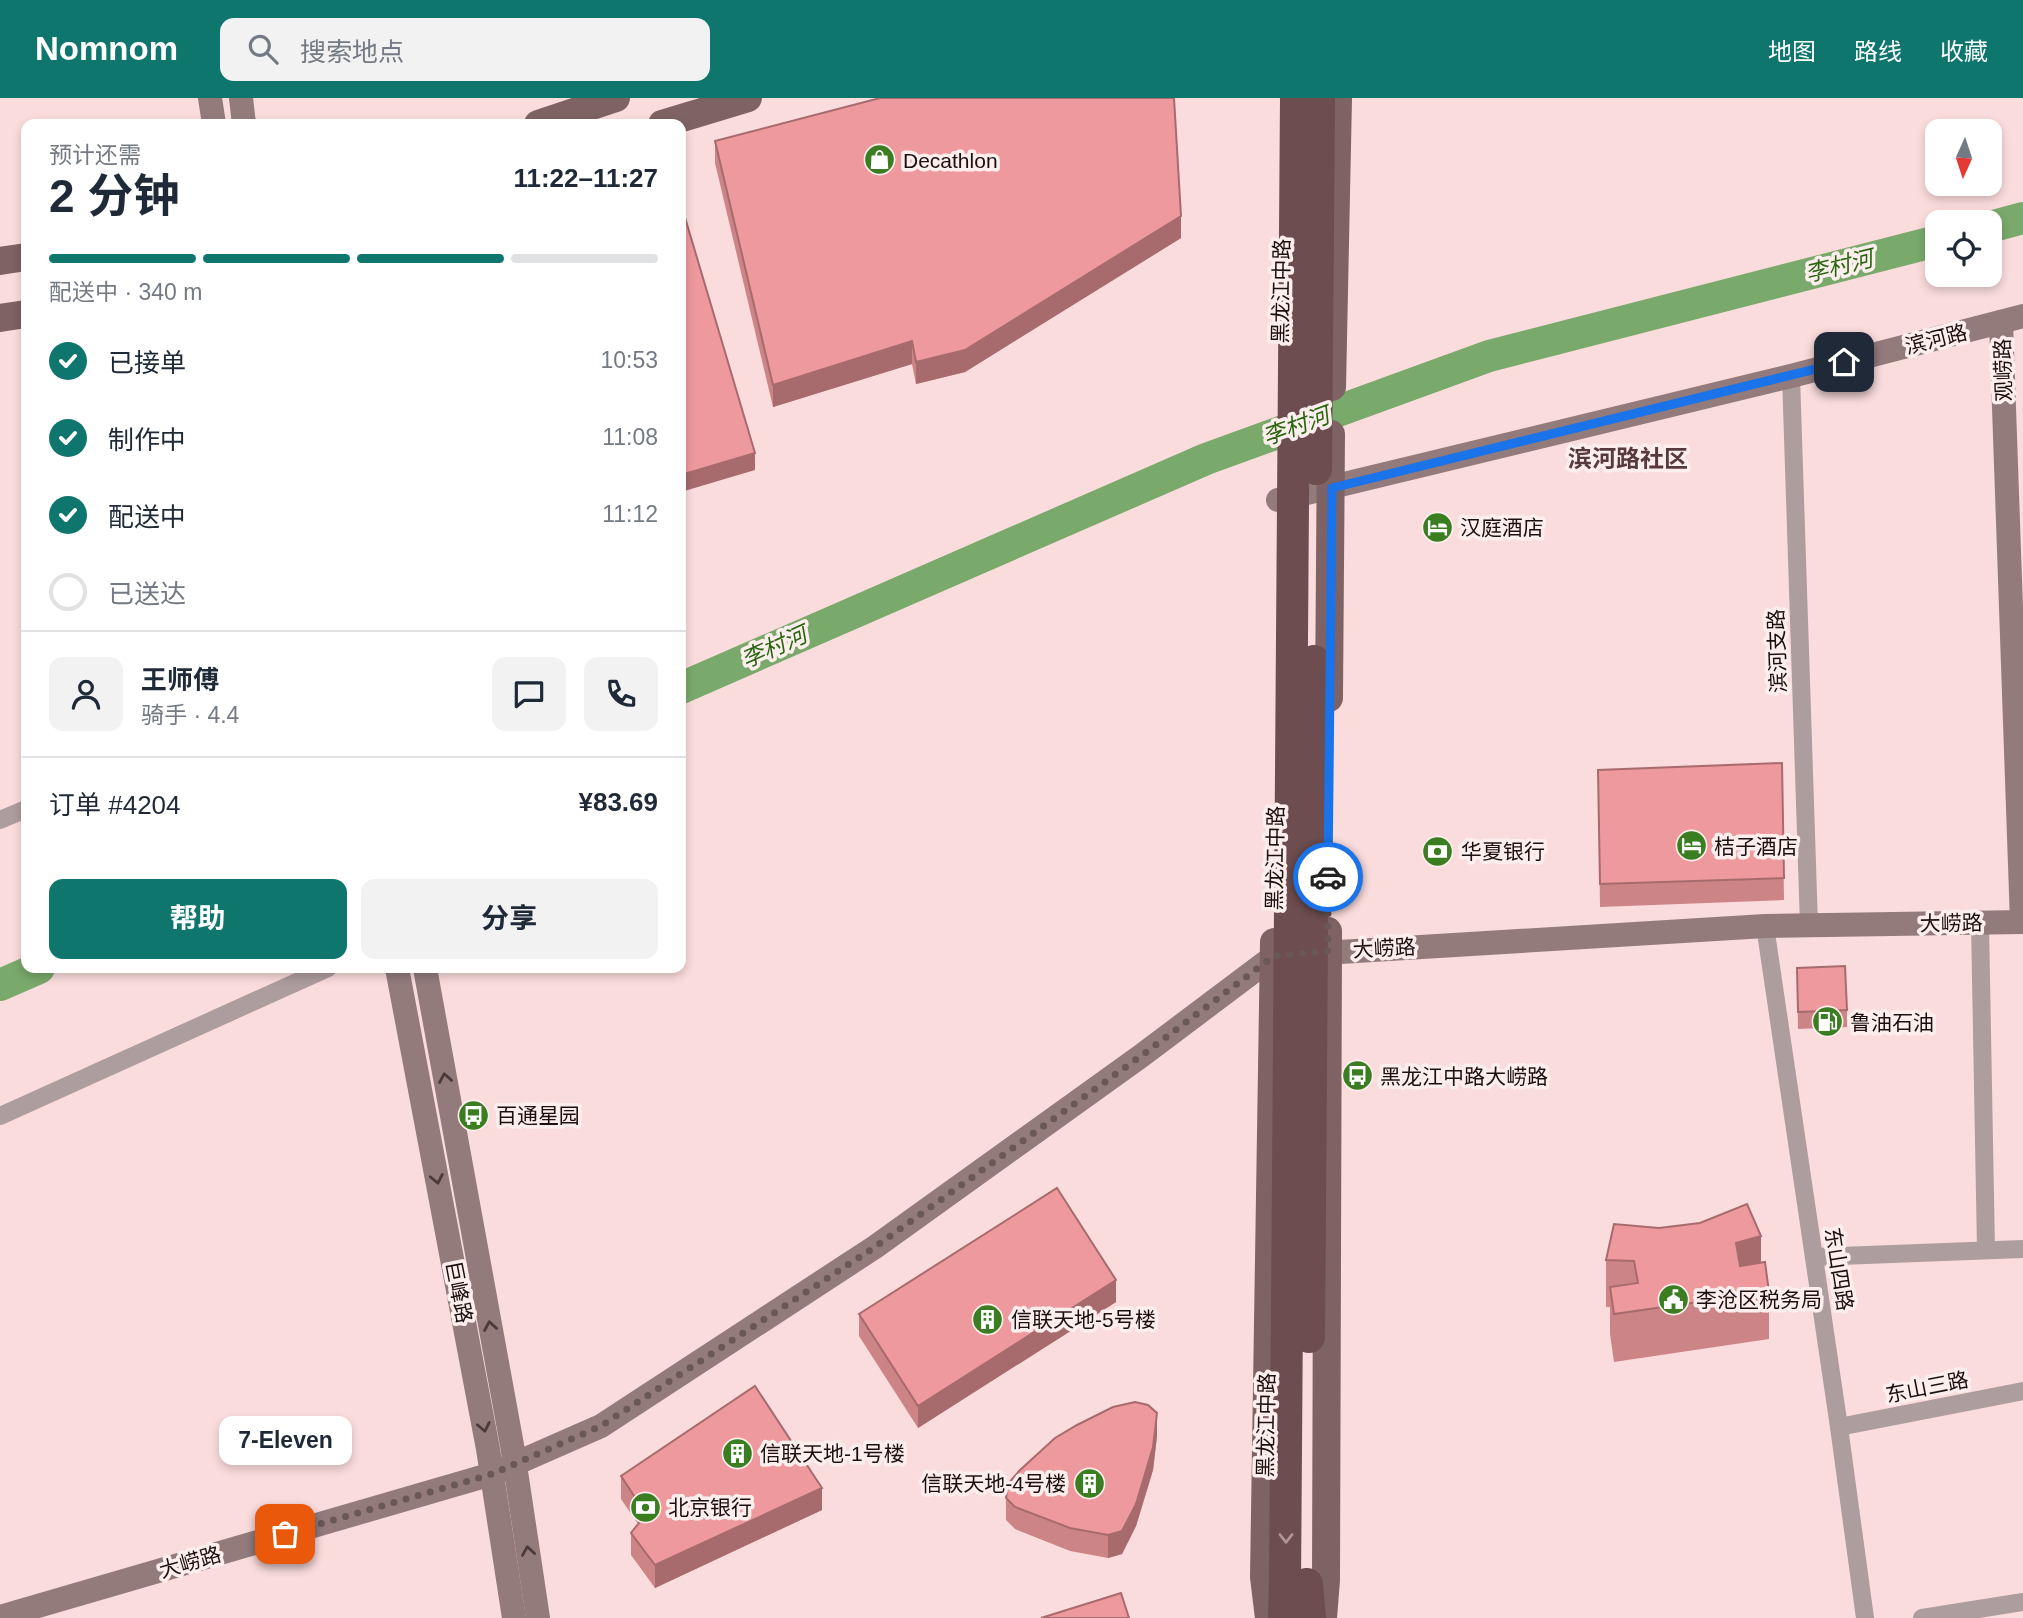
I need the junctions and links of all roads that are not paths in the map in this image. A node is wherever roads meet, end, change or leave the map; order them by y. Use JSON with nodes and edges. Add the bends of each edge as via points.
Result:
{"nodes":[{"id":1,"x":211,"y":98,"type":"edge"},
{"id":2,"x":240,"y":98,"type":"edge"},
{"id":3,"x":616,"y":98,"type":"edge"},
{"id":4,"x":748,"y":98,"type":"edge"},
{"id":5,"x":1280,"y":98,"type":"edge"},
{"id":6,"x":1296,"y":98,"type":"edge"},
{"id":7,"x":1319,"y":98,"type":"edge"},
{"id":8,"x":1338,"y":98,"type":"edge"},
{"id":9,"x":213,"y":119,"type":"edge"},
{"id":10,"x":243,"y":119,"type":"edge"},
{"id":11,"x":553,"y":119,"type":"edge"},
{"id":12,"x":679,"y":119,"type":"edge"},
{"id":13,"x":21,"y":258,"type":"edge"},
{"id":14,"x":0,"y":261,"type":"edge"},
{"id":15,"x":21,"y":315,"type":"edge"},
{"id":16,"x":0,"y":318,"type":"edge"},
{"id":17,"x":2012,"y":319,"type":"edge"},
{"id":18,"x":1791,"y":376,"type":"junction"},
{"id":19,"x":1332,"y":488,"type":"junction"},
{"id":20,"x":1278,"y":500,"type":"junction"},
{"id":21,"x":2016,"y":529,"type":"edge"},
{"id":22,"x":21,"y":811,"type":"edge"},
{"id":23,"x":0,"y":820,"type":"edge"},
{"id":24,"x":2022,"y":922,"type":"edge"},
{"id":25,"x":1980,"y":923,"type":"junction"},
{"id":26,"x":1809,"y":925,"type":"junction"},
{"id":27,"x":1765,"y":926,"type":"junction"},
{"id":28,"x":1328,"y":951,"type":"junction"},
{"id":29,"x":1274,"y":956,"type":"junction"},
{"id":30,"x":317,"y":973,"type":"edge"},
{"id":31,"x":398,"y":973,"type":"edge"},
{"id":32,"x":426,"y":973,"type":"edge"},
{"id":33,"x":0,"y":1116,"type":"edge"},
{"id":34,"x":2023,"y":1249,"type":"edge"},
{"id":35,"x":1986,"y":1250,"type":"junction"},
{"id":36,"x":1814,"y":1256,"type":"junction"},
{"id":37,"x":2023,"y":1391,"type":"edge"},
{"id":38,"x":1839,"y":1427,"type":"junction"},
{"id":39,"x":515,"y":1465,"type":"junction"},
{"id":40,"x":492,"y":1474,"type":"junction"},
{"id":41,"x":1296,"y":1584,"type":"junction"},
{"id":42,"x":2023,"y":1602,"type":"edge"},
{"id":43,"x":0,"y":1617,"type":"edge"},
{"id":44,"x":514,"y":1618,"type":"edge"},
{"id":45,"x":538,"y":1618,"type":"edge"},
{"id":46,"x":1269,"y":1618,"type":"edge"},
{"id":47,"x":1284,"y":1618,"type":"edge"},
{"id":48,"x":1310,"y":1618,"type":"edge"},
{"id":49,"x":1323,"y":1618,"type":"edge"},
{"id":50,"x":1865,"y":1618,"type":"edge"},
{"id":51,"x":1922,"y":1618,"type":"edge"}],
"edges":[{"from":1,"to":9,"type":"street"},
{"from":2,"to":10,"type":"street"},
{"from":3,"to":11,"type":"main road"},
{"from":4,"to":12,"type":"main road"},
{"from":5,"to":20,"type":"main road","name":"黑龙江中路"},
{"from":6,"to":41,"type":"highway","name":"黑龙江中路","one_way":true,"bridge":true},
{"from":7,"to":41,"type":"highway","name":"黑龙江中路","bridge":true},
{"from":8,"to":19,"type":"main road"},
{"from":13,"to":14,"type":"main road"},
{"from":15,"to":16,"type":"main road"},
{"from":17,"to":18,"type":"street","name":"滨河路"},
{"from":17,"to":21,"type":"street","name":"观崂路"},
{"from":18,"to":19,"type":"street","name":"滨河路"},
{"from":18,"to":26,"type":"street","name":"滨河支路"},
{"from":19,"to":20,"type":"street","name":"滨河路"},
{"from":19,"to":28,"type":"main road"},
{"from":20,"to":29,"type":"main road","name":"黑龙江中路"},
{"from":21,"to":24,"type":"street","name":"观崂路"},
{"from":22,"to":23,"type":"street"},
{"from":24,"to":25,"type":"street","name":"大崂路"},
{"from":25,"to":26,"type":"street","name":"大崂路"},
{"from":25,"to":35,"type":"street"},
{"from":26,"to":27,"type":"street","name":"大崂路"},
{"from":27,"to":28,"type":"street","name":"大崂路"},
{"from":27,"to":36,"type":"street","name":"东山四路"},
{"from":28,"to":29,"type":"street","name":"大崂路"},
{"from":28,"to":49,"type":"main road"},
{"from":29,"to":39,"type":"street","name":"大崂路","via":[[875,1247],[601,1426]]},
{"from":29,"to":46,"type":"main road","name":"黑龙江中路","via":[[1264,1577]]},
{"from":30,"to":33,"type":"street"},
{"from":31,"to":40,"type":"street","name":"巨峰路","one_way":true},
{"from":39,"to":32,"type":"street","name":"巨峰路","one_way":true},
{"from":34,"to":35,"type":"street"},
{"from":35,"to":36,"type":"street"},
{"from":36,"to":38,"type":"street","name":"东山四路"},
{"from":37,"to":38,"type":"street","name":"东山三路"},
{"from":38,"to":50,"type":"street","name":"东山四路"},
{"from":39,"to":40,"type":"street","name":"大崂路"},
{"from":45,"to":39,"type":"street","name":"巨峰路","one_way":true},
{"from":40,"to":43,"type":"street","name":"大崂路"},
{"from":40,"to":44,"type":"street","name":"巨峰路"},
{"from":41,"to":47,"type":"highway"},
{"from":41,"to":48,"type":"highway"},
{"from":42,"to":51,"type":"street"}]}
